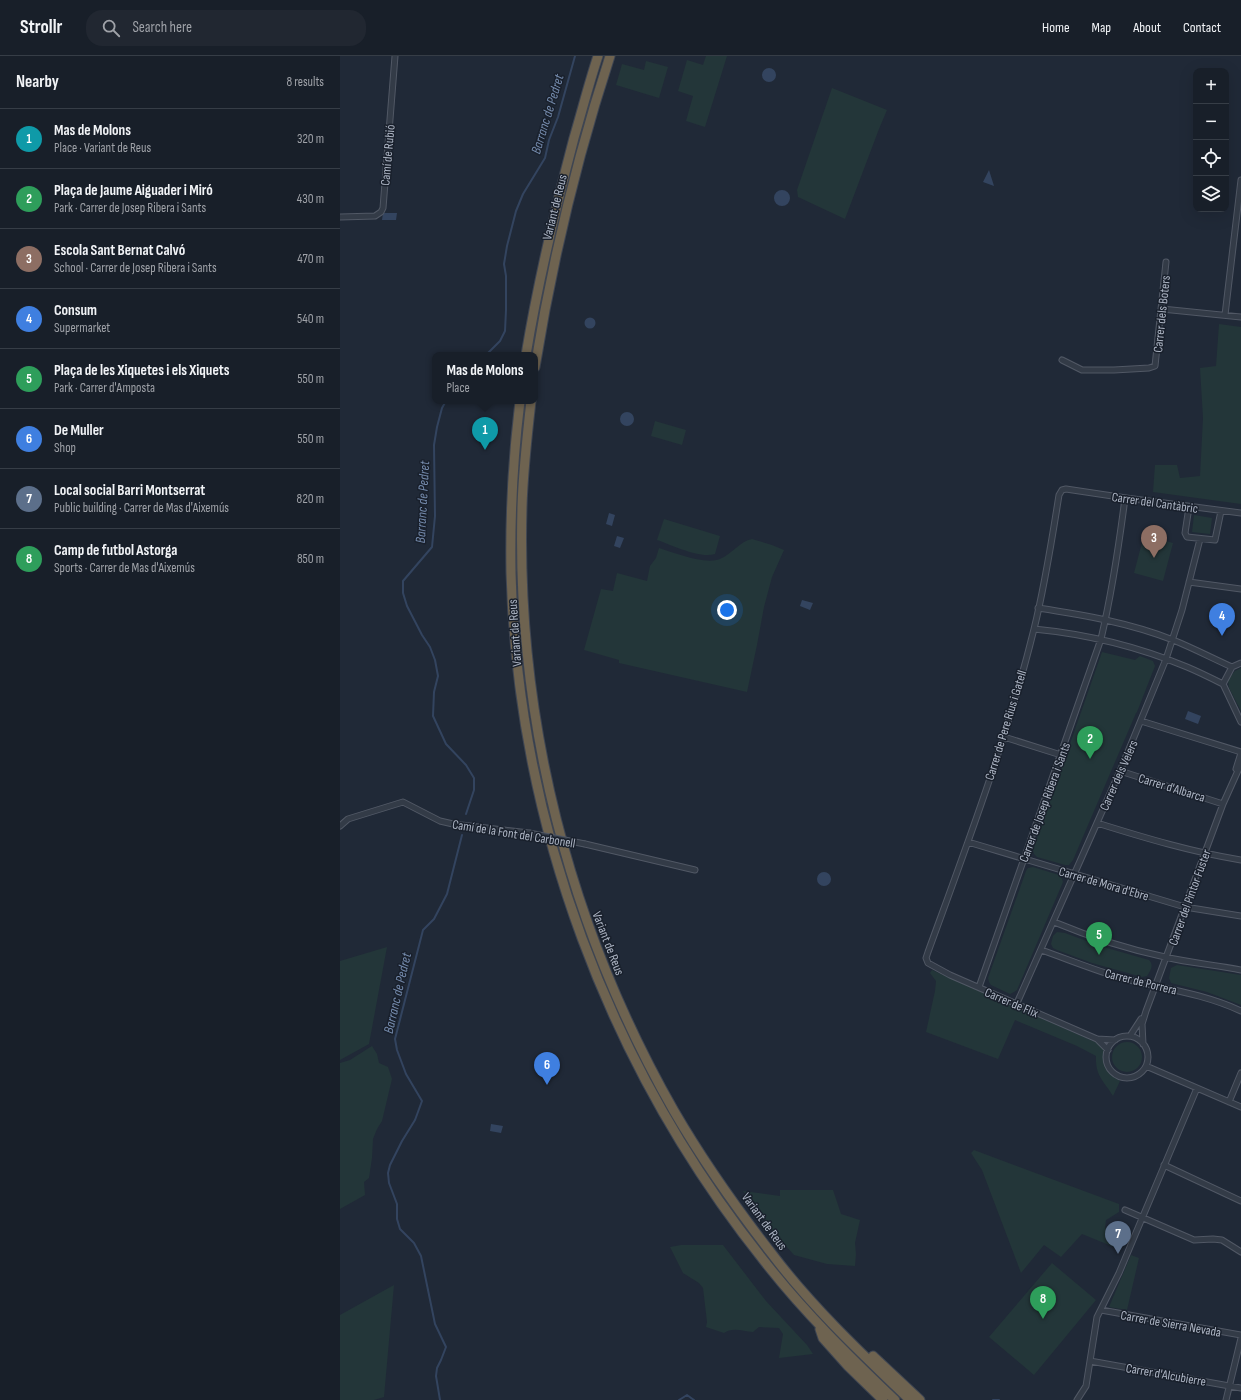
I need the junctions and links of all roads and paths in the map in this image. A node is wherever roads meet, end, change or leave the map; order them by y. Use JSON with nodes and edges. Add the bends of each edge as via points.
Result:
{"nodes":[{"id":1,"x":395,"y":56,"type":"edge"},
{"id":2,"x":594,"y":56,"type":"edge"},
{"id":3,"x":598,"y":56,"type":"edge"},
{"id":4,"x":611,"y":56,"type":"edge"},
{"id":5,"x":569,"y":156,"type":"junction"},
{"id":6,"x":1241,"y":180,"type":"edge"},
{"id":7,"x":340,"y":217,"type":"edge"},
{"id":8,"x":1239,"y":221,"type":"edge"},
{"id":9,"x":1166,"y":262,"type":"dead end"},
{"id":10,"x":1162,"y":308,"type":"junction"},
{"id":11,"x":1225,"y":315,"type":"junction"},
{"id":12,"x":1241,"y":317,"type":"edge"},
{"id":13,"x":526,"y":352,"type":"edge"},
{"id":14,"x":537,"y":352,"type":"edge"},
{"id":15,"x":1062,"y":360,"type":"dead end"},
{"id":16,"x":520,"y":404,"type":"edge"},
{"id":17,"x":531,"y":404,"type":"edge"},
{"id":18,"x":1070,"y":489,"type":"joint"},
{"id":19,"x":1125,"y":498,"type":"junction"},
{"id":20,"x":1189,"y":507,"type":"junction"},
{"id":21,"x":1221,"y":511,"type":"junction"},
{"id":22,"x":1241,"y":514,"type":"edge"},
{"id":23,"x":1200,"y":539,"type":"junction"},
{"id":24,"x":1189,"y":582,"type":"junction"},
{"id":25,"x":1241,"y":589,"type":"edge"},
{"id":26,"x":1038,"y":608,"type":"junction"},
{"id":27,"x":1106,"y":620,"type":"junction"},
{"id":28,"x":1034,"y":629,"type":"junction"},
{"id":29,"x":1101,"y":640,"type":"junction"},
{"id":30,"x":1173,"y":640,"type":"junction"},
{"id":31,"x":1166,"y":659,"type":"junction"},
{"id":32,"x":1241,"y":663,"type":"edge"},
{"id":33,"x":1232,"y":667,"type":"junction"},
{"id":34,"x":1223,"y":684,"type":"junction"},
{"id":35,"x":1141,"y":721,"type":"junction"},
{"id":36,"x":1241,"y":722,"type":"edge"},
{"id":37,"x":1004,"y":737,"type":"junction"},
{"id":38,"x":1241,"y":752,"type":"edge"},
{"id":39,"x":1061,"y":755,"type":"junction"},
{"id":40,"x":1241,"y":764,"type":"edge"},
{"id":41,"x":1120,"y":771,"type":"junction"},
{"id":42,"x":1232,"y":783,"type":"junction"},
{"id":43,"x":1224,"y":804,"type":"junction"},
{"id":44,"x":1098,"y":823,"type":"junction"},
{"id":45,"x":340,"y":826,"type":"edge"},
{"id":46,"x":968,"y":842,"type":"junction"},
{"id":47,"x":1205,"y":854,"type":"junction"},
{"id":48,"x":1024,"y":859,"type":"junction"},
{"id":49,"x":1241,"y":860,"type":"edge"},
{"id":50,"x":695,"y":870,"type":"dead end"},
{"id":51,"x":1074,"y":874,"type":"junction"},
{"id":52,"x":1186,"y":907,"type":"junction"},
{"id":53,"x":1241,"y":916,"type":"edge"},
{"id":54,"x":1054,"y":922,"type":"junction"},
{"id":55,"x":1041,"y":950,"type":"junction"},
{"id":56,"x":1167,"y":958,"type":"junction"},
{"id":57,"x":928,"y":963,"type":"joint"},
{"id":58,"x":1241,"y":970,"type":"edge"},
{"id":59,"x":1156,"y":985,"type":"junction"},
{"id":60,"x":979,"y":987,"type":"junction"},
{"id":61,"x":1017,"y":1003,"type":"junction"},
{"id":62,"x":1146,"y":1011,"type":"junction"},
{"id":63,"x":1241,"y":1011,"type":"edge"},
{"id":64,"x":1130,"y":1036,"type":"junction"},
{"id":65,"x":1097,"y":1040,"type":"junction"},
{"id":66,"x":1115,"y":1040,"type":"junction"},
{"id":67,"x":1143,"y":1044,"type":"junction"},
{"id":68,"x":1108,"y":1050,"type":"junction"},
{"id":69,"x":1146,"y":1066,"type":"junction"},
{"id":70,"x":1241,"y":1074,"type":"edge"},
{"id":71,"x":1197,"y":1088,"type":"junction"},
{"id":72,"x":1229,"y":1102,"type":"junction"},
{"id":73,"x":1241,"y":1107,"type":"edge"},
{"id":74,"x":1164,"y":1165,"type":"junction"},
{"id":75,"x":1241,"y":1201,"type":"edge"},
{"id":76,"x":1125,"y":1210,"type":"dead end"},
{"id":77,"x":1142,"y":1218,"type":"junction"},
{"id":78,"x":1241,"y":1252,"type":"edge"},
{"id":79,"x":773,"y":1256,"type":"junction"},
{"id":80,"x":1100,"y":1310,"type":"junction"},
{"id":81,"x":819,"y":1324,"type":"junction"},
{"id":82,"x":1241,"y":1337,"type":"edge"},
{"id":83,"x":1090,"y":1361,"type":"junction"},
{"id":84,"x":1230,"y":1386,"type":"junction"},
{"id":85,"x":1241,"y":1388,"type":"edge"},
{"id":86,"x":883,"y":1400,"type":"edge"},
{"id":87,"x":895,"y":1400,"type":"edge"},
{"id":88,"x":910,"y":1400,"type":"edge"},
{"id":89,"x":920,"y":1400,"type":"edge"},
{"id":90,"x":1077,"y":1400,"type":"edge"},
{"id":91,"x":1226,"y":1400,"type":"edge"}],
"edges":[{"from":1,"to":7,"type":"street","name":"Camí de Rubió","via":[[383,208],[375,216]]},
{"from":2,"to":5,"type":"highway"},
{"from":3,"to":5,"type":"highway","name":"Variant de Reus"},
{"from":4,"to":14,"type":"highway","name":"Variant de Reus","via":[[599,87],[582,151],[558,248]]},
{"from":5,"to":13,"type":"highway","name":"Variant de Reus","via":[[549,234]]},
{"from":6,"to":8,"type":"street"},
{"from":8,"to":11,"type":"street"},
{"from":9,"to":10,"type":"street","name":"Carrer dels Boters"},
{"from":10,"to":11,"type":"street"},
{"from":10,"to":15,"type":"street","name":"Carrer dels Boters","via":[[1155,366],[1082,370]]},
{"from":11,"to":12,"type":"street"},
{"from":16,"to":81,"type":"highway","name":"Variant de Reus","via":[[514,448],[511,574],[521,698],[551,845],[571,908],[602,992],[665,1117],[698,1171],[734,1222]]},
{"from":17,"to":79,"type":"highway","name":"Variant de Reus","via":[[522,507],[522,574],[526,635],[532,696],[544,766],[562,844],[583,910],[613,989],[639,1046],[708,1165]]},
{"from":18,"to":19,"type":"street","name":"Carrer del Cantàbric"},
{"from":18,"to":26,"type":"street","name":"Carrer de Pere Rius i Gatell","via":[[1062,490],[1059,495]]},
{"from":19,"to":20,"type":"street","name":"Carrer del Cantàbric"},
{"from":19,"to":27,"type":"street","name":"Carrer de Josep Ribera i Sants"},
{"from":20,"to":21,"type":"street","name":"Carrer del Cantàbric"},
{"from":20,"to":23,"type":"street","via":[[1186,538]]},
{"from":21,"to":22,"type":"street","name":"Carrer del Cantàbric"},
{"from":21,"to":23,"type":"street","via":[[1215,540]]},
{"from":23,"to":24,"type":"street","name":"Carrer dels Velers"},
{"from":24,"to":25,"type":"street"},
{"from":24,"to":30,"type":"street","name":"Carrer dels Velers"},
{"from":26,"to":27,"type":"street"},
{"from":26,"to":28,"type":"street","name":"Carrer de Pere Rius i Gatell"},
{"from":27,"to":29,"type":"street","name":"Carrer de Josep Ribera i Sants"},
{"from":27,"to":30,"type":"street"},
{"from":28,"to":29,"type":"street","via":[[1062,631]]},
{"from":28,"to":37,"type":"street","name":"Carrer de Pere Rius i Gatell"},
{"from":29,"to":31,"type":"street"},
{"from":29,"to":39,"type":"street","name":"Carrer de Josep Ribera i Sants"},
{"from":30,"to":31,"type":"street","name":"Carrer dels Velers"},
{"from":30,"to":33,"type":"street"},
{"from":31,"to":34,"type":"street"},
{"from":31,"to":35,"type":"street","name":"Carrer dels Velers"},
{"from":32,"to":33,"type":"street"},
{"from":33,"to":34,"type":"street"},
{"from":34,"to":36,"type":"street"},
{"from":35,"to":38,"type":"street"},
{"from":35,"to":41,"type":"street","name":"Carrer dels Velers"},
{"from":37,"to":39,"type":"street"},
{"from":37,"to":46,"type":"street","name":"Carrer de Pere Rius i Gatell"},
{"from":38,"to":42,"type":"street","name":"Carrer del Pintor Fuster"},
{"from":39,"to":48,"type":"street","name":"Carrer de Josep Ribera i Sants"},
{"from":40,"to":42,"type":"street","name":"Carrer del Pintor Fuster"},
{"from":41,"to":43,"type":"street","name":"Carrer d'Albarca"},
{"from":41,"to":44,"type":"street","name":"Carrer dels Velers"},
{"from":42,"to":43,"type":"street","name":"Carrer del Pintor Fuster"},
{"from":43,"to":47,"type":"street","name":"Carrer del Pintor Fuster"},
{"from":44,"to":47,"type":"street"},
{"from":44,"to":51,"type":"street","name":"Carrer dels Velers"},
{"from":45,"to":50,"type":"street","name":"Camí de la Font del Carbonell","bridge":true,"via":[[348,819],[404,802],[440,821],[529,833]]},
{"from":46,"to":48,"type":"street","name":"Carrer de Mora d'Ebre"},
{"from":46,"to":57,"type":"street","name":"Carrer de Pere Rius i Gatell","via":[[926,958]]},
{"from":47,"to":49,"type":"street"},
{"from":47,"to":52,"type":"street","name":"Carrer del Pintor Fuster"},
{"from":48,"to":51,"type":"street","name":"Carrer de Mora d'Ebre"},
{"from":48,"to":60,"type":"street","name":"Carrer de Josep Ribera i Sants"},
{"from":51,"to":52,"type":"street","name":"Carrer de Mora d'Ebre"},
{"from":51,"to":54,"type":"street","name":"Carrer dels Velers"},
{"from":52,"to":53,"type":"street","name":"Carrer de Mora d'Ebre"},
{"from":52,"to":56,"type":"street","name":"Carrer del Pintor Fuster"},
{"from":54,"to":55,"type":"street","name":"Carrer dels Velers"},
{"from":54,"to":56,"type":"street","via":[[1085,935]]},
{"from":55,"to":59,"type":"street","name":"Carrer de Porrera","via":[[1099,971]]},
{"from":55,"to":61,"type":"street","name":"Carrer dels Velers"},
{"from":56,"to":58,"type":"street"},
{"from":56,"to":59,"type":"street","name":"Carrer del Pintor Fuster"},
{"from":57,"to":60,"type":"street","name":"Carrer de Flix"},
{"from":59,"to":62,"type":"street","name":"Carrer del Pintor Fuster"},
{"from":59,"to":63,"type":"street","name":"Carrer de Porrera","via":[[1205,997]]},
{"from":60,"to":61,"type":"street","name":"Carrer de Flix"},
{"from":61,"to":65,"type":"street","name":"Carrer de Flix"},
{"from":62,"to":64,"type":"street","name":"Carrer del Pintor Fuster"},
{"from":62,"to":67,"type":"street","name":"Carrer del Pintor Fuster","via":[[1142,1024]]},
{"from":64,"to":66,"type":"street"},
{"from":64,"to":67,"type":"street"},
{"from":65,"to":66,"type":"street","name":"Carrer de Flix"},
{"from":65,"to":68,"type":"street","name":"Carrer de Flix"},
{"from":66,"to":68,"type":"street"},
{"from":67,"to":69,"type":"street","via":[[1148,1053]]},
{"from":68,"to":69,"type":"street","via":[[1108,1064],[1119,1076],[1135,1076]]},
{"from":69,"to":71,"type":"street"},
{"from":70,"to":72,"type":"street"},
{"from":71,"to":72,"type":"street"},
{"from":71,"to":74,"type":"street"},
{"from":72,"to":73,"type":"street"},
{"from":74,"to":75,"type":"street"},
{"from":74,"to":77,"type":"street"},
{"from":76,"to":77,"type":"street"},
{"from":77,"to":78,"type":"street","via":[[1194,1240],[1222,1240]]},
{"from":77,"to":80,"type":"street"},
{"from":79,"to":88,"type":"highway","name":"Variant de Reus","via":[[814,1305]]},
{"from":79,"to":89,"type":"highway"},
{"from":80,"to":82,"type":"street","name":"Carrer de Sierra Nevada"},
{"from":80,"to":83,"type":"street"},
{"from":81,"to":86,"type":"highway","via":[[823,1338]]},
{"from":81,"to":87,"type":"highway","name":"Variant de Reus"},
{"from":82,"to":84,"type":"street"},
{"from":83,"to":84,"type":"street","name":"Carrer d'Alcubierre"},
{"from":83,"to":90,"type":"street","via":[[1086,1386]]},
{"from":84,"to":85,"type":"street","name":"Carrer d'Alcubierre"},
{"from":84,"to":91,"type":"street"}]}
